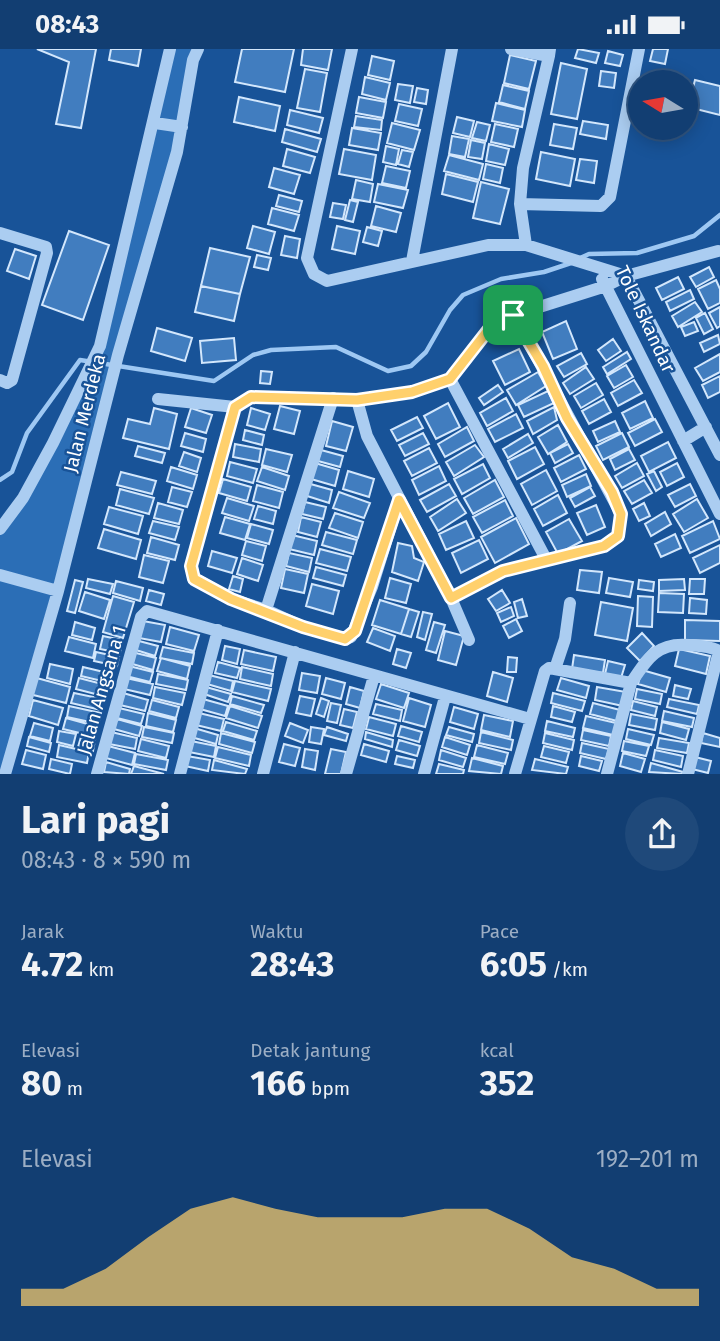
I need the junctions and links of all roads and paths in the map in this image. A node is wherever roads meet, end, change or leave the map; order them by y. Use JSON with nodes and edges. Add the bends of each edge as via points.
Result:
{"nodes":[{"id":1,"x":170,"y":49,"type":"edge"},
{"id":2,"x":352,"y":49,"type":"edge"},
{"id":3,"x":452,"y":49,"type":"edge"},
{"id":4,"x":511,"y":49,"type":"edge"},
{"id":5,"x":639,"y":49,"type":"edge"},
{"id":6,"x":549,"y":52,"type":"edge"},
{"id":7,"x":194,"y":53,"type":"edge"},
{"id":8,"x":155,"y":123,"type":"junction"},
{"id":9,"x":182,"y":127,"type":"junction"},
{"id":10,"x":520,"y":204,"type":"junction"},
{"id":11,"x":0,"y":233,"type":"edge"},
{"id":12,"x":526,"y":245,"type":"junction"},
{"id":13,"x":719,"y":251,"type":"edge"},
{"id":14,"x":412,"y":261,"type":"junction"},
{"id":15,"x":591,"y":266,"type":"junction"},
{"id":16,"x":626,"y":276,"type":"junction"},
{"id":17,"x":606,"y":286,"type":"junction"},
{"id":18,"x":513,"y":315,"type":"junction"},
{"id":19,"x":450,"y":379,"type":"junction"},
{"id":20,"x":0,"y":380,"type":"edge"},
{"id":21,"x":334,"y":398,"type":"junction"},
{"id":22,"x":158,"y":399,"type":"dead end"},
{"id":23,"x":357,"y":400,"type":"junction"},
{"id":24,"x":235,"y":407,"type":"junction"},
{"id":25,"x":706,"y":427,"type":"junction"},
{"id":26,"x":683,"y":441,"type":"junction"},
{"id":27,"x":720,"y":455,"type":"edge"},
{"id":28,"x":399,"y":500,"type":"junction"},
{"id":29,"x":720,"y":515,"type":"edge"},
{"id":30,"x":0,"y":529,"type":"edge"},
{"id":31,"x":546,"y":559,"type":"junction"},
{"id":32,"x":0,"y":575,"type":"edge"},
{"id":33,"x":58,"y":590,"type":"junction"},
{"id":34,"x":451,"y":598,"type":"junction"},
{"id":35,"x":570,"y":603,"type":"dead end"},
{"id":36,"x":266,"y":610,"type":"junction"},
{"id":37,"x":218,"y":630,"type":"junction"},
{"id":38,"x":468,"y":640,"type":"dead end"},
{"id":39,"x":295,"y":652,"type":"junction"},
{"id":40,"x":555,"y":669,"type":"junction"},
{"id":41,"x":374,"y":676,"type":"junction"},
{"id":42,"x":631,"y":683,"type":"junction"},
{"id":43,"x":445,"y":697,"type":"junction"},
{"id":44,"x":530,"y":719,"type":"junction"},
{"id":45,"x":5,"y":774,"type":"edge"},
{"id":46,"x":97,"y":774,"type":"edge"},
{"id":47,"x":180,"y":774,"type":"edge"},
{"id":48,"x":262,"y":774,"type":"edge"},
{"id":49,"x":346,"y":774,"type":"edge"},
{"id":50,"x":424,"y":774,"type":"edge"},
{"id":51,"x":514,"y":774,"type":"edge"},
{"id":52,"x":607,"y":774,"type":"edge"},
{"id":53,"x":688,"y":774,"type":"edge"}],
"edges":[{"from":1,"to":8,"type":"street","name":"Jalan Merdeka"},
{"from":2,"to":14,"type":"street","via":[[307,258],[314,274],[327,281]]},
{"from":3,"to":14,"type":"street"},
{"from":4,"to":6,"type":"street"},
{"from":5,"to":10,"type":"street","via":[[610,197],[601,205]]},
{"from":6,"to":10,"type":"street","via":[[523,168]]},
{"from":7,"to":9,"type":"street","name":"Jalan Merdeka"},
{"from":8,"to":9,"type":"street"},
{"from":8,"to":30,"type":"street","name":"Jalan Merdeka","via":[[100,346],[23,498]]},
{"from":9,"to":33,"type":"street","name":"Jalan Merdeka"},
{"from":10,"to":12,"type":"street"},
{"from":11,"to":20,"type":"street","via":[[46,247],[47,253],[12,380]]},
{"from":12,"to":14,"type":"street","via":[[488,245]]},
{"from":12,"to":15,"type":"street"},
{"from":13,"to":16,"type":"street"},
{"from":15,"to":16,"type":"street","name":"Tole Iskandar"},
{"from":15,"to":17,"type":"street","name":"Tole Iskandar"},
{"from":16,"to":17,"type":"street"},
{"from":16,"to":25,"type":"street","name":"Tole Iskandar"},
{"from":17,"to":18,"type":"street"},
{"from":17,"to":26,"type":"street","name":"Tole Iskandar"},
{"from":18,"to":19,"type":"street","via":[[489,329]]},
{"from":18,"to":31,"type":"street","via":[[621,514],[618,536],[604,546]]},
{"from":19,"to":23,"type":"street","via":[[412,392]]},
{"from":19,"to":31,"type":"street"},
{"from":21,"to":23,"type":"street"},
{"from":21,"to":24,"type":"street","via":[[251,397]]},
{"from":21,"to":36,"type":"street"},
{"from":22,"to":24,"type":"street"},
{"from":23,"to":28,"type":"street","via":[[367,436]]},
{"from":24,"to":36,"type":"street","via":[[191,566],[194,579],[231,599]]},
{"from":25,"to":26,"type":"street"},
{"from":25,"to":27,"type":"street","name":"Tole Iskandar"},
{"from":26,"to":29,"type":"street","name":"Tole Iskandar"},
{"from":28,"to":34,"type":"street"},
{"from":28,"to":36,"type":"street","via":[[351,637],[303,627]]},
{"from":31,"to":34,"type":"street","via":[[503,571]]},
{"from":32,"to":33,"type":"street"},
{"from":33,"to":45,"type":"street","name":"Jalan Merdeka"},
{"from":34,"to":38,"type":"street"},
{"from":35,"to":40,"type":"street"},
{"from":37,"to":39,"type":"street"},
{"from":37,"to":46,"type":"street","name":"Jalan Angsana 1","via":[[152,611],[141,617]]},
{"from":37,"to":47,"type":"street"},
{"from":39,"to":41,"type":"street"},
{"from":39,"to":48,"type":"street"},
{"from":40,"to":42,"type":"street"},
{"from":40,"to":44,"type":"street","via":[[545,671]]},
{"from":41,"to":43,"type":"street"},
{"from":41,"to":49,"type":"street"},
{"from":42,"to":52,"type":"street"},
{"from":42,"to":53,"type":"street","via":[[649,655],[660,648],[674,644],[717,650]]},
{"from":43,"to":44,"type":"street"},
{"from":43,"to":50,"type":"street"},
{"from":44,"to":51,"type":"street"}]}
